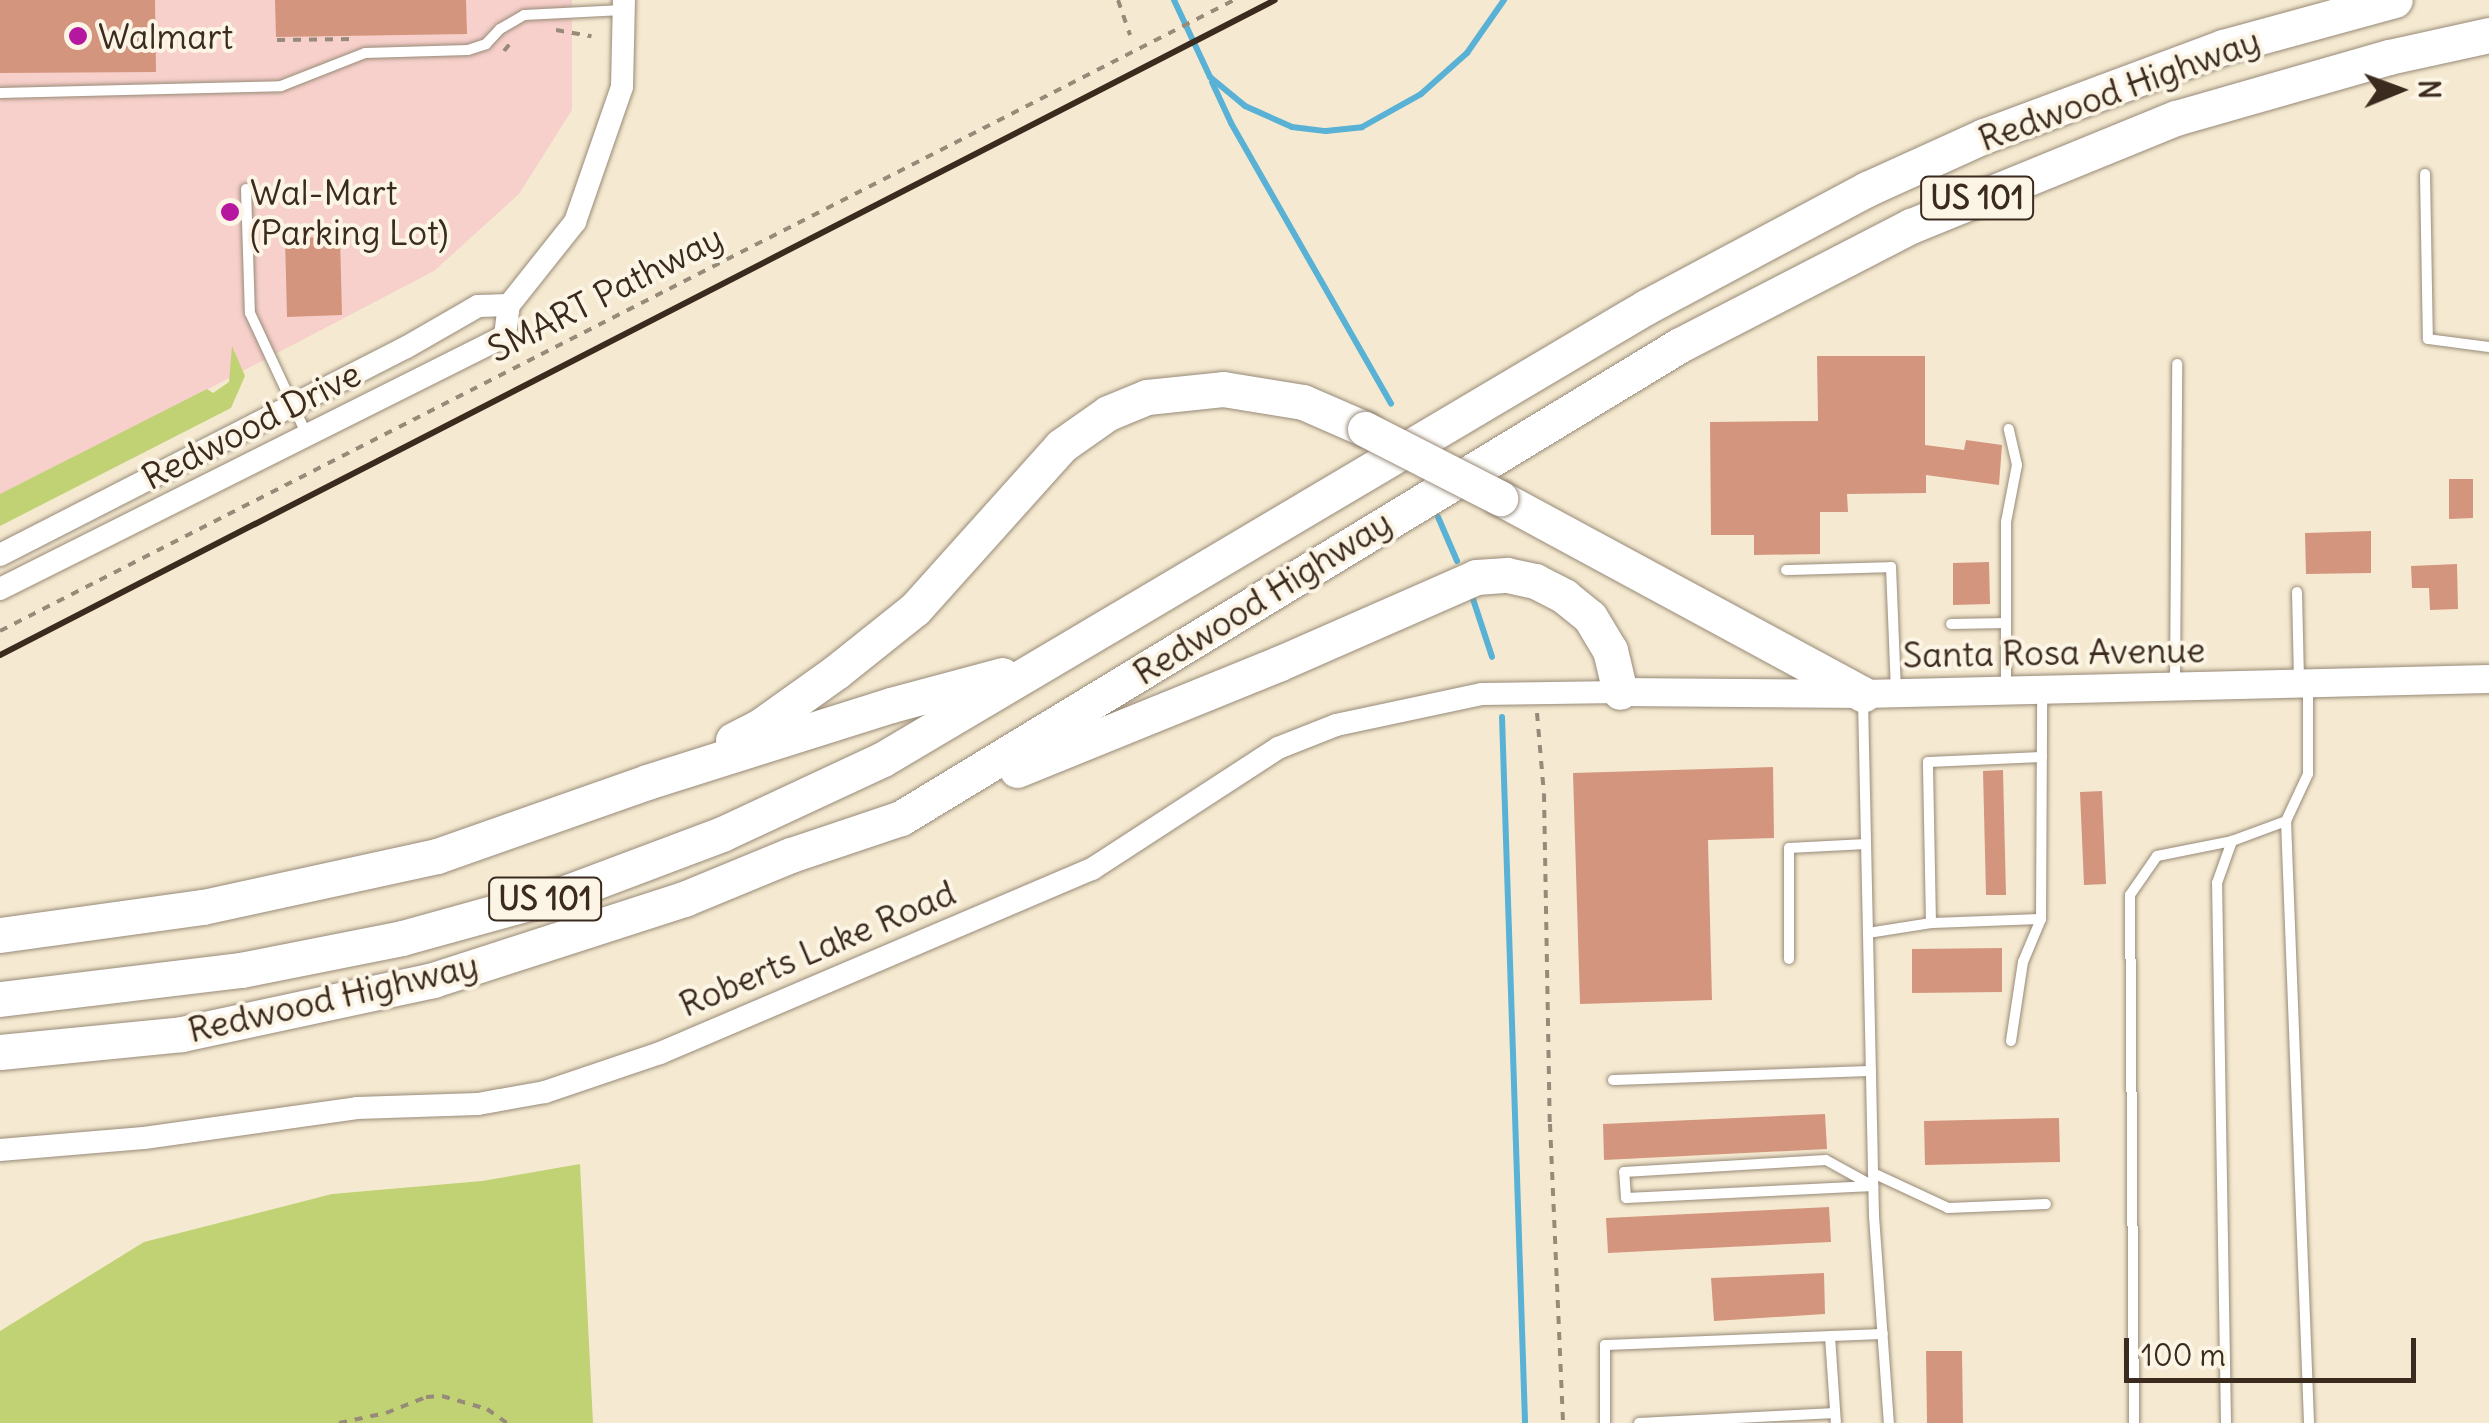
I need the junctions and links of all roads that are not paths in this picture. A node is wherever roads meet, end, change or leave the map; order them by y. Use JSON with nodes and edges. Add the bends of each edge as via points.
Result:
{"nodes":[{"id":1,"x":2395,"y":0,"type":"edge"},
{"id":2,"x":623,"y":5,"type":"edge"},
{"id":3,"x":2489,"y":35,"type":"edge"},
{"id":4,"x":0,"y":92,"type":"edge"},
{"id":5,"x":2425,"y":174,"type":"dead end"},
{"id":6,"x":246,"y":189,"type":"dead end"},
{"id":7,"x":508,"y":304,"type":"junction"},
{"id":8,"x":2489,"y":347,"type":"edge"},
{"id":9,"x":2177,"y":364,"type":"dead end"},
{"id":10,"x":291,"y":404,"type":"junction"},
{"id":11,"x":2010,"y":429,"type":"dead end"},
{"id":12,"x":307,"y":436,"type":"junction"},
{"id":13,"x":0,"y":555,"type":"edge"},
{"id":14,"x":1786,"y":570,"type":"dead end"},
{"id":15,"x":0,"y":589,"type":"edge"},
{"id":16,"x":2298,"y":592,"type":"dead end"},
{"id":17,"x":2006,"y":623,"type":"junction"},
{"id":18,"x":1951,"y":624,"type":"dead end"},
{"id":19,"x":1046,"y":663,"type":"junction"},
{"id":20,"x":2489,"y":679,"type":"edge"},
{"id":21,"x":2304,"y":684,"type":"junction"},
{"id":22,"x":2175,"y":686,"type":"junction"},
{"id":23,"x":2006,"y":690,"type":"junction"},
{"id":24,"x":2042,"y":690,"type":"junction"},
{"id":25,"x":1620,"y":692,"type":"junction"},
{"id":26,"x":1879,"y":693,"type":"junction"},
{"id":27,"x":2042,"y":757,"type":"junction"},
{"id":28,"x":646,"y":782,"type":"junction"},
{"id":29,"x":901,"y":818,"type":"junction"},
{"id":30,"x":2286,"y":821,"type":"junction"},
{"id":31,"x":2232,"y":840,"type":"junction"},
{"id":32,"x":1866,"y":844,"type":"junction"},
{"id":33,"x":2041,"y":919,"type":"junction"},
{"id":34,"x":1931,"y":923,"type":"junction"},
{"id":35,"x":1868,"y":933,"type":"junction"},
{"id":36,"x":0,"y":935,"type":"edge"},
{"id":37,"x":1789,"y":959,"type":"dead end"},
{"id":38,"x":0,"y":999,"type":"edge"},
{"id":39,"x":2011,"y":1041,"type":"dead end"},
{"id":40,"x":0,"y":1052,"type":"edge"},
{"id":41,"x":1871,"y":1071,"type":"junction"},
{"id":42,"x":1614,"y":1080,"type":"dead end"},
{"id":43,"x":0,"y":1150,"type":"edge"},
{"id":44,"x":1873,"y":1180,"type":"junction"},
{"id":45,"x":2046,"y":1204,"type":"dead end"},
{"id":46,"x":1882,"y":1334,"type":"junction"},
{"id":47,"x":1830,"y":1336,"type":"junction"},
{"id":48,"x":1836,"y":1418,"type":"edge"},
{"id":49,"x":1605,"y":1423,"type":"edge"},
{"id":50,"x":1639,"y":1423,"type":"edge"},
{"id":51,"x":1889,"y":1423,"type":"edge"},
{"id":52,"x":2134,"y":1423,"type":"edge"},
{"id":53,"x":2226,"y":1423,"type":"edge"},
{"id":54,"x":2309,"y":1423,"type":"edge"}],
"edges":[{"from":1,"to":19,"type":"highway","name":"Redwood Highway","number":"US 101","via":[[2223,46],[1984,136],[1867,189],[1646,307]]},
{"from":2,"to":4,"type":"lane","via":[[524,15],[468,50],[364,53],[281,86]]},
{"from":2,"to":7,"type":"street","name":"Redwood Drive","via":[[622,87],[575,222]]},
{"from":3,"to":29,"type":"highway","name":"Redwood Highway","number":"US 101","via":[[2176,118],[1911,226],[1680,346]]},
{"from":5,"to":8,"type":"lane","via":[[2428,339]]},
{"from":6,"to":10,"type":"lane","via":[[250,313]]},
{"from":7,"to":10,"type":"street","name":"Redwood Drive","via":[[478,306]]},
{"from":7,"to":12,"type":"street","name":"Redwood Drive","via":[[505,336]]},
{"from":9,"to":22,"type":"lane"},
{"from":10,"to":12,"type":"lane"},
{"from":10,"to":13,"type":"street","name":"Redwood Drive"},
{"from":11,"to":17,"type":"lane","via":[[2018,464],[2006,522]]},
{"from":12,"to":15,"type":"street","name":"Redwood Drive"},
{"from":14,"to":26,"type":"lane","via":[[1891,567]]},
{"from":16,"to":21,"type":"lane"},
{"from":17,"to":18,"type":"lane"},
{"from":17,"to":23,"type":"lane"},
{"from":19,"to":28,"type":"highway"},
{"from":19,"to":38,"type":"highway","name":"Redwood Highway","number":"US 101","via":[[800,800],[536,902],[241,970]]},
{"from":20,"to":21,"type":"main road","name":"Santa Rosa Avenue"},
{"from":21,"to":22,"type":"main road","name":"Santa Rosa Avenue"},
{"from":21,"to":30,"type":"lane","via":[[2308,774]]},
{"from":22,"to":24,"type":"main road","name":"Santa Rosa Avenue"},
{"from":23,"to":24,"type":"main road","name":"Santa Rosa Avenue"},
{"from":23,"to":26,"type":"main road","name":"Santa Rosa Avenue"},
{"from":24,"to":27,"type":"lane"},
{"from":25,"to":26,"type":"main road","name":"Santa Rosa Avenue"},
{"from":25,"to":29,"type":"highway","via":[[1610,650],[1590,617],[1535,581],[1476,577]]},
{"from":25,"to":43,"type":"street","name":"Roberts Lake Road","via":[[1482,694],[1336,725],[1278,748],[1092,870],[660,1052],[545,1092]]},
{"from":26,"to":28,"type":"highway","bridge":true,"via":[[1365,429],[1303,402],[1223,389],[1147,397],[1108,413],[1061,446],[902,620],[759,727]]},
{"from":26,"to":32,"type":"lane"},
{"from":27,"to":33,"type":"lane"},
{"from":27,"to":34,"type":"lane","via":[[1928,762]]},
{"from":28,"to":36,"type":"highway","via":[[437,856],[204,907]]},
{"from":29,"to":40,"type":"highway","name":"Redwood Highway","number":"US 101","via":[[433,980],[182,1034]]},
{"from":30,"to":31,"type":"lane"},
{"from":30,"to":54,"type":"lane"},
{"from":31,"to":52,"type":"lane","via":[[2157,856],[2130,894]]},
{"from":31,"to":53,"type":"lane","via":[[2218,883]]},
{"from":32,"to":35,"type":"lane"},
{"from":32,"to":37,"type":"lane","via":[[1789,848]]},
{"from":33,"to":34,"type":"lane"},
{"from":33,"to":39,"type":"lane","via":[[2022,962]]},
{"from":34,"to":35,"type":"lane"},
{"from":35,"to":41,"type":"lane"},
{"from":41,"to":42,"type":"lane"},
{"from":41,"to":44,"type":"lane"},
{"from":44,"to":44,"type":"lane","via":[[1626,1198],[1624,1172],[1826,1160]]},
{"from":44,"to":45,"type":"lane","via":[[1948,1208]]},
{"from":44,"to":46,"type":"lane"},
{"from":46,"to":47,"type":"lane"},
{"from":46,"to":51,"type":"lane"},
{"from":47,"to":48,"type":"lane"},
{"from":47,"to":49,"type":"lane","via":[[1605,1345]]},
{"from":48,"to":50,"type":"lane"}]}
